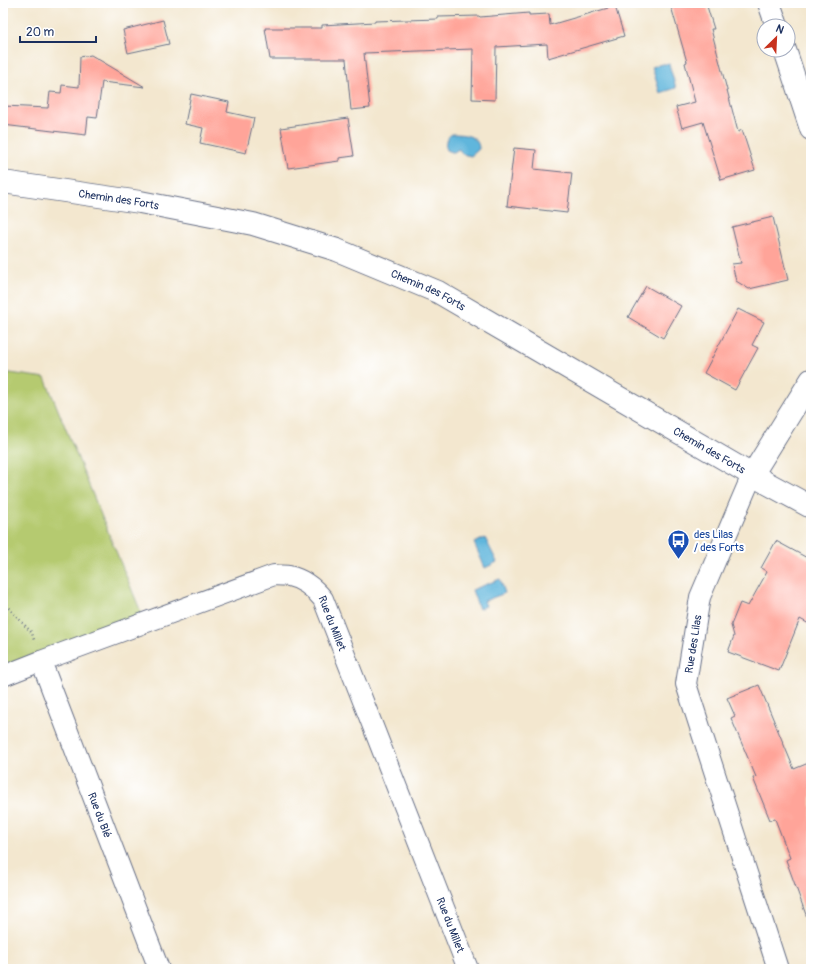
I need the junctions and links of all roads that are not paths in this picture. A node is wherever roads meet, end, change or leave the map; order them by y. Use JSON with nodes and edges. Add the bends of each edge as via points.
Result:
{"nodes":[{"id":1,"x":769,"y":3,"type":"edge"},
{"id":2,"x":774,"y":18,"type":"edge"},
{"id":3,"x":788,"y":58,"type":"edge"},
{"id":4,"x":811,"y":129,"type":"edge"},
{"id":5,"x":3,"y":182,"type":"edge"},
{"id":6,"x":811,"y":380,"type":"edge"},
{"id":7,"x":752,"y":475,"type":"junction"},
{"id":8,"x":811,"y":507,"type":"edge"},
{"id":9,"x":41,"y":661,"type":"junction"},
{"id":10,"x":3,"y":676,"type":"edge"},
{"id":11,"x":159,"y":969,"type":"edge"},
{"id":12,"x":468,"y":969,"type":"edge"},
{"id":13,"x":778,"y":969,"type":"edge"}],
"edges":[{"from":1,"to":2,"type":"street"},
{"from":3,"to":4,"type":"street"},
{"from":5,"to":7,"type":"street","name":"Chemin des Forts","via":[[140,202],[253,224],[337,250],[438,292]]},
{"from":6,"to":7,"type":"street","name":"Rue des Lilas"},
{"from":7,"to":8,"type":"street","name":"Chemin des Forts"},
{"from":7,"to":13,"type":"street","name":"Rue des Lilas","via":[[700,597],[686,684]]},
{"from":9,"to":10,"type":"street","name":"Rue du Millet"},
{"from":9,"to":11,"type":"street","name":"Rue du Blé"},
{"from":9,"to":12,"type":"street","name":"Rue du Millet","via":[[274,575],[289,576],[306,583],[322,599]]}]}
